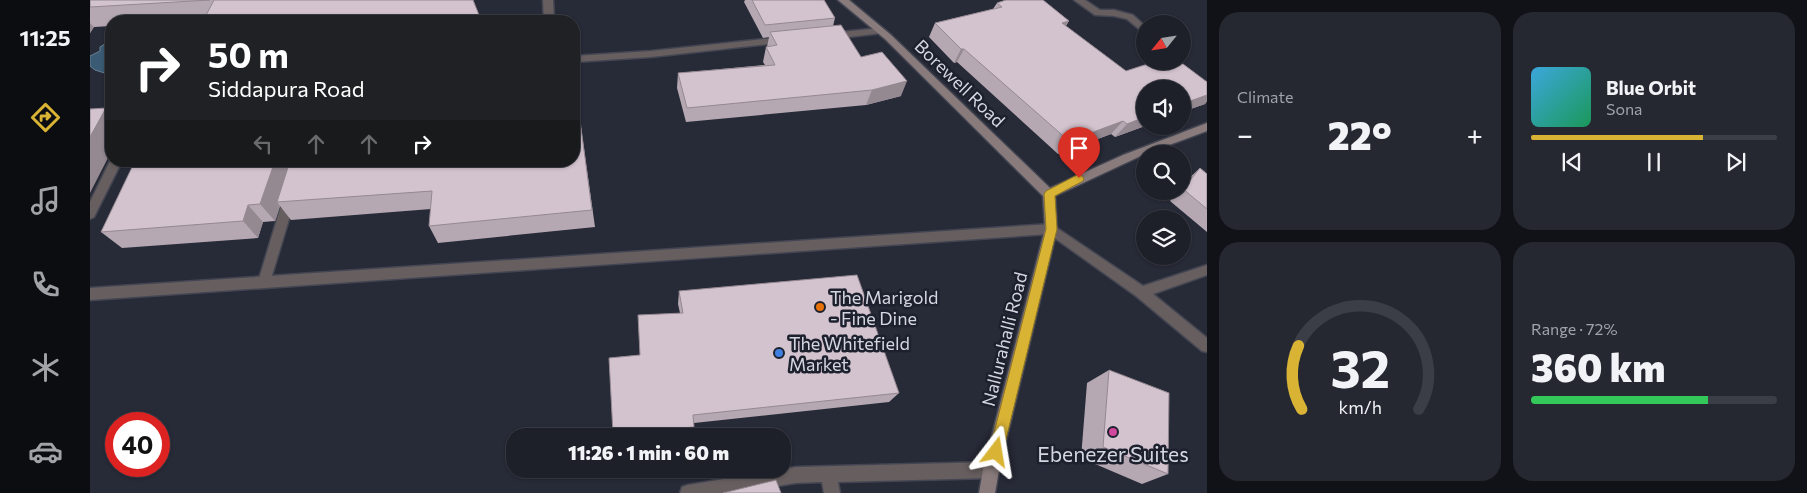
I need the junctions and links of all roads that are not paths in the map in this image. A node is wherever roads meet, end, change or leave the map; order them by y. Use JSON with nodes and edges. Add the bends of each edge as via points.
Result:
{"nodes":[{"id":1,"x":548,"y":0,"type":"edge"},
{"id":2,"x":844,"y":0,"type":"edge"},
{"id":3,"x":1079,"y":0,"type":"edge"},
{"id":4,"x":549,"y":15,"type":"edge"},
{"id":5,"x":1136,"y":23,"type":"edge"},
{"id":6,"x":880,"y":31,"type":"junction"},
{"id":7,"x":823,"y":36,"type":"edge"},
{"id":8,"x":794,"y":39,"type":"edge"},
{"id":9,"x":580,"y":59,"type":"edge"},
{"id":10,"x":1206,"y":130,"type":"edge"},
{"id":11,"x":113,"y":167,"type":"edge"},
{"id":12,"x":293,"y":188,"type":"edge"},
{"id":13,"x":1049,"y":194,"type":"junction"},
{"id":14,"x":90,"y":214,"type":"edge"},
{"id":15,"x":1051,"y":229,"type":"junction"},
{"id":16,"x":1207,"y":270,"type":"edge"},
{"id":17,"x":264,"y":282,"type":"junction"},
{"id":18,"x":1141,"y":292,"type":"junction"},
{"id":19,"x":90,"y":294,"type":"edge"},
{"id":20,"x":1207,"y":346,"type":"edge"},
{"id":21,"x":991,"y":470,"type":"junction"},
{"id":22,"x":829,"y":473,"type":"junction"},
{"id":23,"x":688,"y":493,"type":"edge"},
{"id":24,"x":832,"y":493,"type":"edge"},
{"id":25,"x":987,"y":493,"type":"edge"}],
"edges":[{"from":1,"to":4,"type":"street"},
{"from":2,"to":6,"type":"street","name":"Borewell Road"},
{"from":3,"to":5,"type":"street","via":[[1098,13],[1130,17]]},
{"from":6,"to":7,"type":"street"},
{"from":6,"to":13,"type":"street","name":"Borewell Road"},
{"from":8,"to":9,"type":"street"},
{"from":10,"to":13,"type":"street","via":[[1162,142],[1094,170]]},
{"from":11,"to":14,"type":"street"},
{"from":12,"to":17,"type":"street"},
{"from":13,"to":15,"type":"street","name":"Nallurahalli Road"},
{"from":15,"to":17,"type":"street"},
{"from":15,"to":18,"type":"street"},
{"from":15,"to":21,"type":"street","name":"Nallurahalli Road"},
{"from":16,"to":18,"type":"street"},
{"from":17,"to":19,"type":"street"},
{"from":18,"to":20,"type":"street"},
{"from":21,"to":22,"type":"street"},
{"from":21,"to":25,"type":"street","name":"Nallurahalli Road"},
{"from":22,"to":23,"type":"street","via":[[796,475]]},
{"from":22,"to":24,"type":"street"}]}
